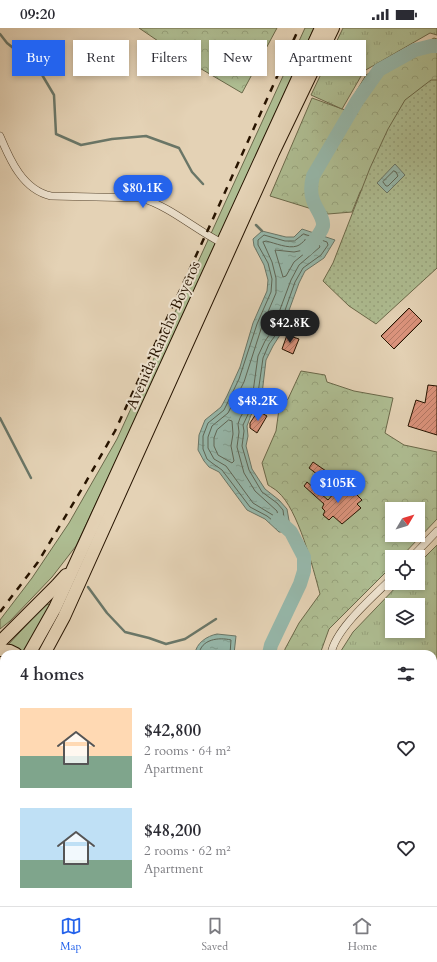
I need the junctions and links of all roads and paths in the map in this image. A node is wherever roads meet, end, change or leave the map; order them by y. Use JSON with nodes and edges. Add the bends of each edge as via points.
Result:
{"nodes":[{"id":1,"x":321,"y":28,"type":"edge"},
{"id":2,"x":333,"y":28,"type":"edge"},
{"id":3,"x":0,"y":136,"type":"edge"},
{"id":4,"x":222,"y":243,"type":"junction"},
{"id":5,"x":437,"y":531,"type":"edge"},
{"id":6,"x":419,"y":550,"type":"edge"},
{"id":7,"x":81,"y":552,"type":"junction"},
{"id":8,"x":385,"y":585,"type":"edge"},
{"id":9,"x":0,"y":642,"type":"edge"},
{"id":10,"x":31,"y":650,"type":"edge"},
{"id":11,"x":46,"y":650,"type":"edge"},
{"id":12,"x":332,"y":650,"type":"edge"}],
"edges":[{"from":1,"to":4,"type":"highway","name":"Avenida Rancho Boyeros"},
{"from":2,"to":11,"type":"highway","name":"Avenida Rancho Boyeros","via":[[264,174],[64,617]]},
{"from":3,"to":4,"type":"street","via":[[12,164],[31,186],[45,195],[141,198],[169,210]]},
{"from":4,"to":7,"type":"highway","name":"Avenida Rancho Boyeros"},
{"from":5,"to":6,"type":"street"},
{"from":7,"to":9,"type":"highway","via":[[57,585]]},
{"from":7,"to":10,"type":"highway","name":"Avenida Rancho Boyeros","via":[[55,608]]},
{"from":8,"to":12,"type":"street","via":[[347,624],[337,637]]}]}
